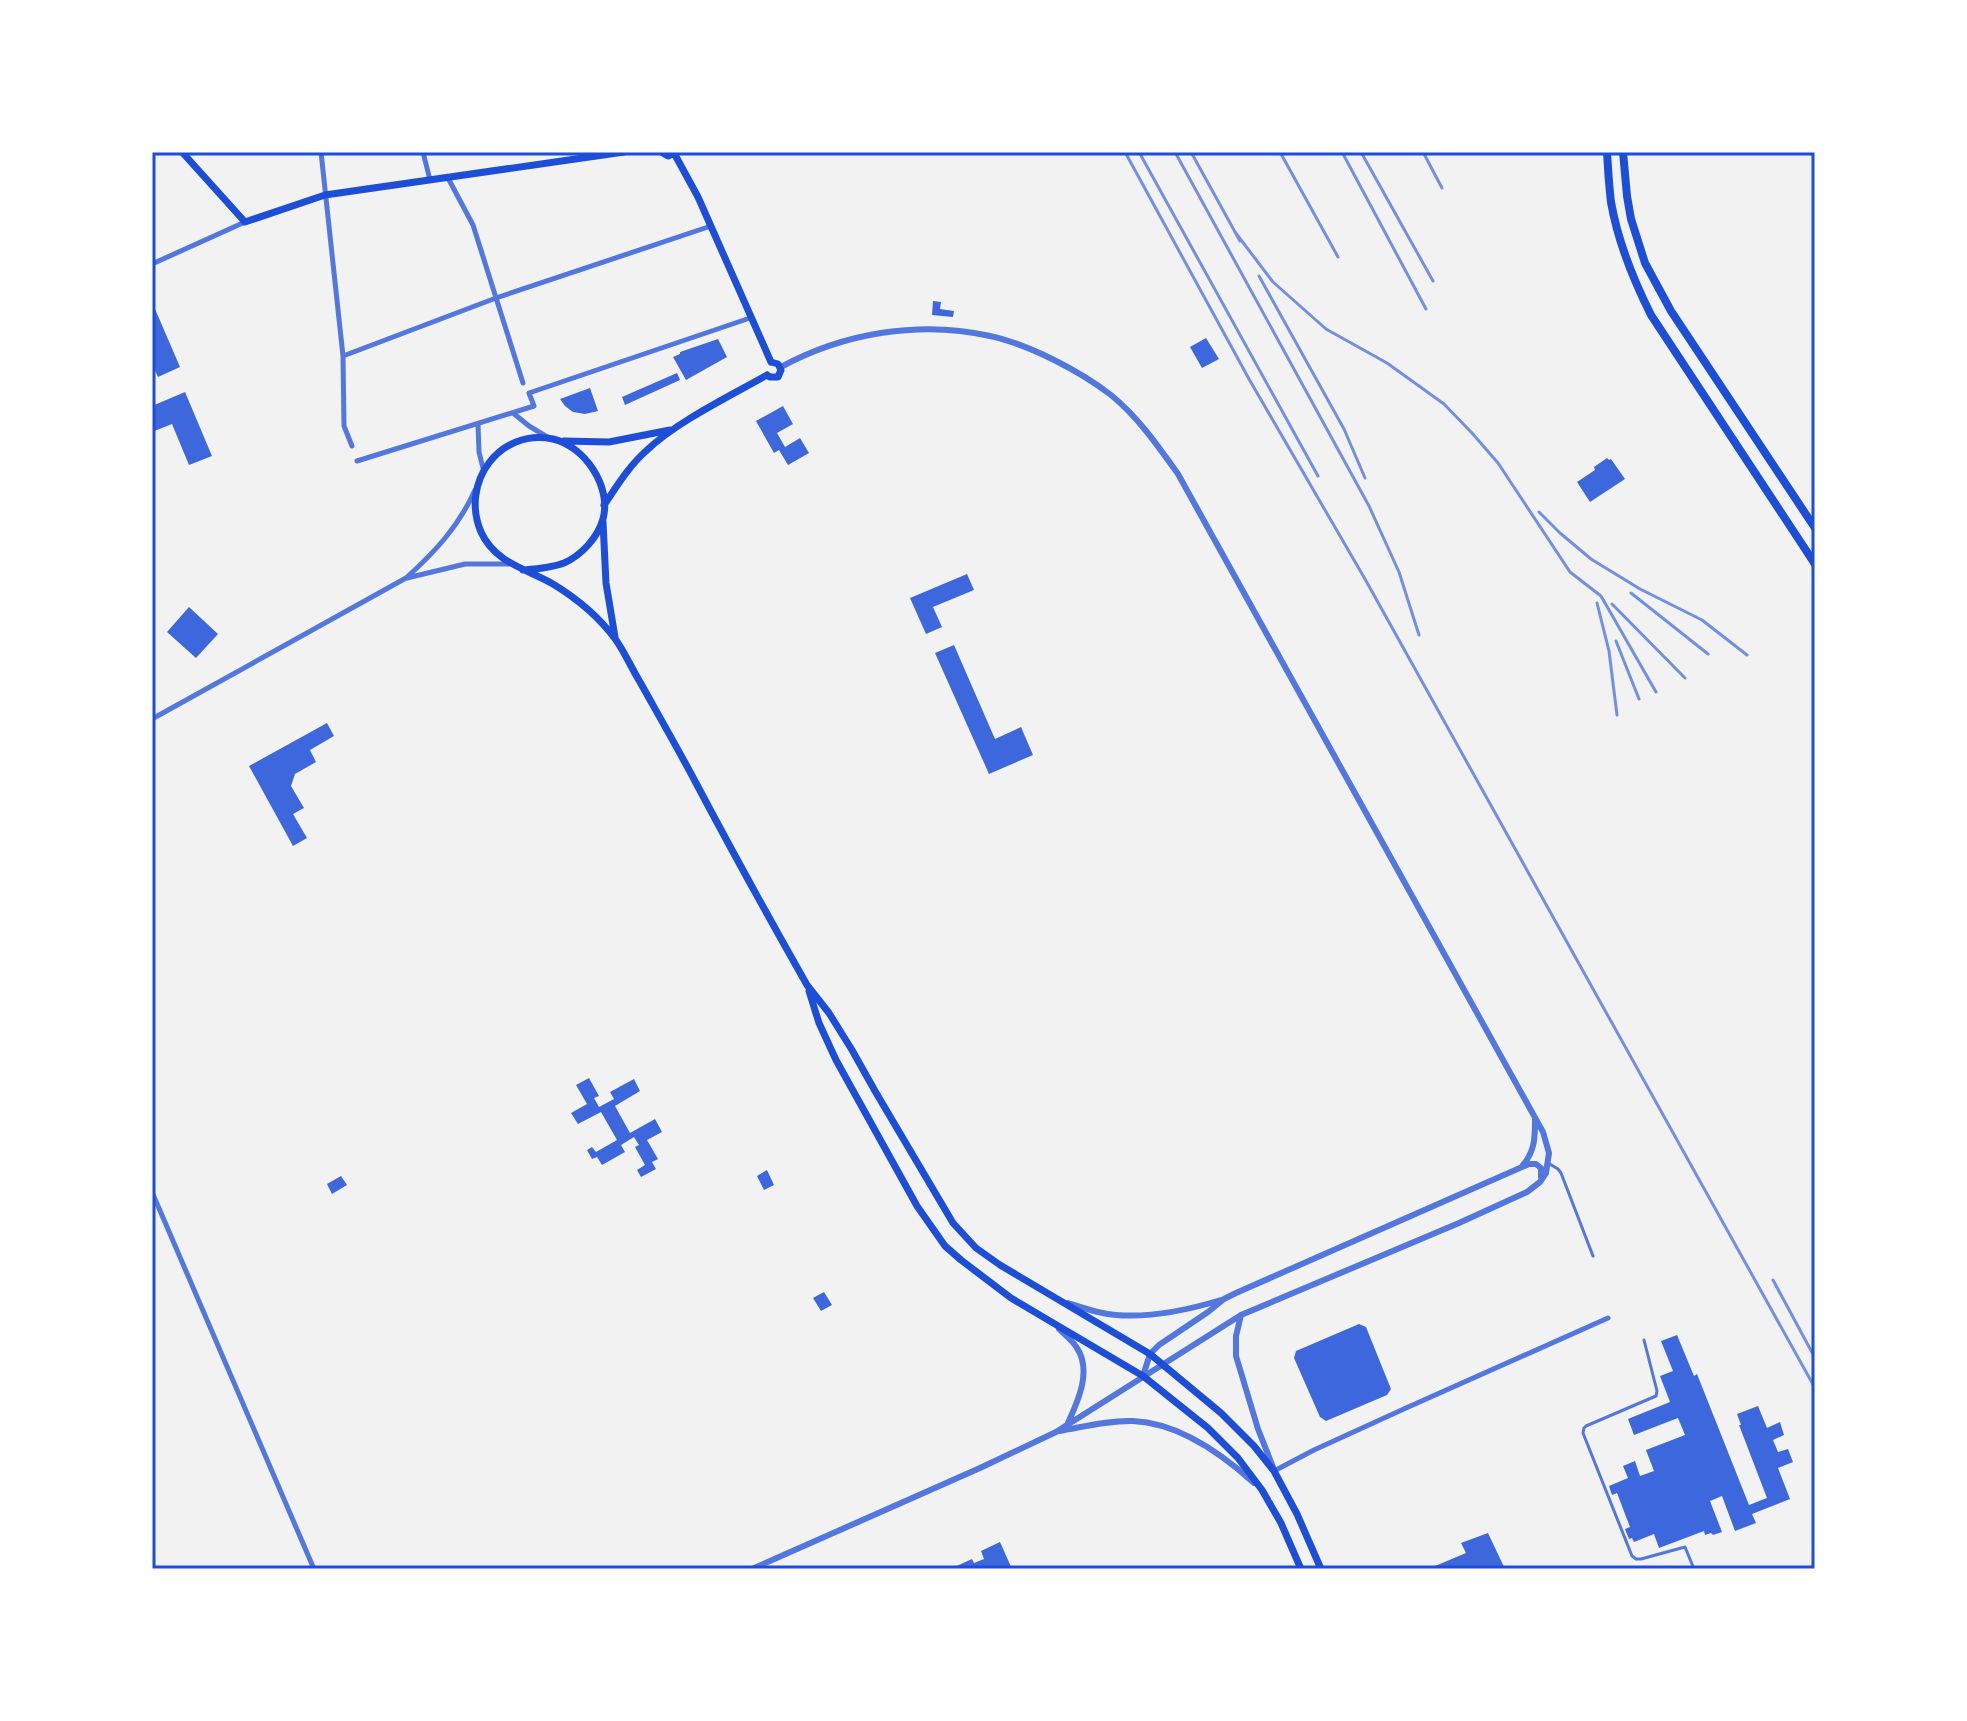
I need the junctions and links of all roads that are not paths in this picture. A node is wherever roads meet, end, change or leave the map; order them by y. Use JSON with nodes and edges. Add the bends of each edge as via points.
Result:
{"nodes":[{"id":1,"x":182,"y":152,"type":"edge"},
{"id":2,"x":321,"y":152,"type":"edge"},
{"id":3,"x":423,"y":152,"type":"edge"},
{"id":4,"x":624,"y":152,"type":"edge"},
{"id":5,"x":661,"y":152,"type":"edge"},
{"id":6,"x":1607,"y":152,"type":"edge"},
{"id":7,"x":1623,"y":152,"type":"edge"},
{"id":8,"x":675,"y":153,"type":"edge"},
{"id":9,"x":448,"y":178,"type":"junction"},
{"id":10,"x":430,"y":181,"type":"junction"},
{"id":11,"x":325,"y":195,"type":"junction"},
{"id":12,"x":245,"y":222,"type":"junction"},
{"id":13,"x":711,"y":226,"type":"junction"},
{"id":14,"x":152,"y":264,"type":"edge"},
{"id":15,"x":496,"y":298,"type":"junction"},
{"id":16,"x":750,"y":318,"type":"junction"},
{"id":17,"x":343,"y":356,"type":"junction"},
{"id":18,"x":771,"y":362,"type":"junction"},
{"id":19,"x":781,"y":367,"type":"junction"},
{"id":20,"x":767,"y":375,"type":"junction"},
{"id":21,"x":523,"y":383,"type":"dead end"},
{"id":22,"x":513,"y":413,"type":"junction"},
{"id":23,"x":478,"y":424,"type":"junction"},
{"id":24,"x":672,"y":429,"type":"junction"},
{"id":25,"x":554,"y":440,"type":"junction"},
{"id":26,"x":352,"y":446,"type":"dead end"},
{"id":27,"x":357,"y":461,"type":"dead end"},
{"id":28,"x":483,"y":468,"type":"junction"},
{"id":29,"x":477,"y":486,"type":"junction"},
{"id":30,"x":604,"y":505,"type":"junction"},
{"id":31,"x":603,"y":519,"type":"junction"},
{"id":32,"x":1815,"y":528,"type":"edge"},
{"id":33,"x":509,"y":564,"type":"junction"},
{"id":34,"x":1815,"y":564,"type":"edge"},
{"id":35,"x":523,"y":570,"type":"junction"},
{"id":36,"x":406,"y":578,"type":"junction"},
{"id":37,"x":615,"y":639,"type":"junction"},
{"id":38,"x":152,"y":719,"type":"edge"},
{"id":39,"x":807,"y":985,"type":"junction"},
{"id":40,"x":1535,"y":1117,"type":"junction"},
{"id":41,"x":1548,"y":1163,"type":"junction"},
{"id":42,"x":1517,"y":1169,"type":"junction"},
{"id":43,"x":1540,"y":1182,"type":"junction"},
{"id":44,"x":152,"y":1192,"type":"edge"},
{"id":45,"x":1593,"y":1256,"type":"dead end"},
{"id":46,"x":1057,"y":1299,"type":"junction"},
{"id":47,"x":1224,"y":1299,"type":"junction"},
{"id":48,"x":1241,"y":1315,"type":"junction"},
{"id":49,"x":1608,"y":1318,"type":"dead end"},
{"id":50,"x":1057,"y":1326,"type":"junction"},
{"id":51,"x":1644,"y":1340,"type":"dead end"},
{"id":52,"x":1150,"y":1354,"type":"junction"},
{"id":53,"x":1163,"y":1364,"type":"junction"},
{"id":54,"x":1143,"y":1376,"type":"junction"},
{"id":55,"x":1067,"y":1424,"type":"junction"},
{"id":56,"x":1056,"y":1432,"type":"junction"},
{"id":57,"x":1274,"y":1471,"type":"junction"},
{"id":58,"x":1262,"y":1490,"type":"junction"},
{"id":59,"x":314,"y":1569,"type":"edge"},
{"id":60,"x":752,"y":1569,"type":"edge"},
{"id":61,"x":1301,"y":1569,"type":"edge"},
{"id":62,"x":1321,"y":1569,"type":"edge"},
{"id":63,"x":1694,"y":1569,"type":"edge"}],
"edges":[{"from":1,"to":12,"type":"main road"},
{"from":2,"to":11,"type":"street"},
{"from":3,"to":10,"type":"street"},
{"from":4,"to":9,"type":"main road"},
{"from":5,"to":8,"type":"main road"},
{"from":6,"to":34,"type":"main road","via":[[1616,228],[1651,315]]},
{"from":7,"to":32,"type":"main road","via":[[1631,219],[1645,263],[1671,311]]},
{"from":8,"to":13,"type":"main road"},
{"from":9,"to":10,"type":"main road"},
{"from":9,"to":15,"type":"street","via":[[473,225]]},
{"from":10,"to":11,"type":"main road"},
{"from":11,"to":12,"type":"main road"},
{"from":11,"to":17,"type":"street"},
{"from":12,"to":14,"type":"street"},
{"from":13,"to":15,"type":"street"},
{"from":13,"to":16,"type":"main road"},
{"from":15,"to":17,"type":"street"},
{"from":15,"to":21,"type":"street"},
{"from":16,"to":18,"type":"main road"},
{"from":16,"to":22,"type":"street","via":[[529,393],[534,406]]},
{"from":17,"to":26,"type":"street","via":[[344,426]]},
{"from":18,"to":19,"type":"main road"},
{"from":18,"to":20,"type":"main road"},
{"from":19,"to":20,"type":"main road","via":[[778,377]]},
{"from":19,"to":40,"type":"street","via":[[829,344],[876,334],[963,332],[1007,341],[1065,366],[1127,410],[1178,474]]},
{"from":20,"to":24,"type":"main road"},
{"from":22,"to":23,"type":"street"},
{"from":22,"to":25,"type":"street"},
{"from":23,"to":27,"type":"street"},
{"from":23,"to":28,"type":"street"},
{"from":24,"to":25,"type":"main road","via":[[609,442]]},
{"from":24,"to":30,"type":"main road","via":[[637,460]]},
{"from":25,"to":28,"type":"main road","via":[[518,441]]},
{"from":25,"to":30,"type":"main road","via":[[585,459],[599,480]]},
{"from":28,"to":29,"type":"main road"},
{"from":29,"to":33,"type":"main road","via":[[476,518],[482,534]]},
{"from":29,"to":36,"type":"street","via":[[452,531]]},
{"from":30,"to":31,"type":"main road"},
{"from":31,"to":35,"type":"main road","via":[[583,551],[565,563]]},
{"from":31,"to":37,"type":"main road"},
{"from":33,"to":35,"type":"main road"},
{"from":33,"to":36,"type":"street","via":[[465,564]]},
{"from":35,"to":37,"type":"main road","via":[[570,596]]},
{"from":36,"to":38,"type":"street"},
{"from":37,"to":39,"type":"main road"},
{"from":39,"to":46,"type":"main road","via":[[852,1050],[953,1223],[988,1257]]},
{"from":39,"to":50,"type":"main road","via":[[836,1060],[936,1236],[1011,1298]]},
{"from":40,"to":41,"type":"street","via":[[1547,1142]]},
{"from":40,"to":42,"type":"street","via":[[1534,1147]]},
{"from":41,"to":43,"type":"street"},
{"from":41,"to":45,"type":"lane","via":[[1561,1173]]},
{"from":42,"to":43,"type":"street","via":[[1536,1164],[1543,1173]]},
{"from":42,"to":47,"type":"street"},
{"from":43,"to":48,"type":"street","via":[[1459,1223]]},
{"from":44,"to":59,"type":"street"},
{"from":46,"to":47,"type":"street","via":[[1117,1316],[1164,1314]]},
{"from":46,"to":52,"type":"main road"},
{"from":47,"to":52,"type":"street"},
{"from":48,"to":53,"type":"street"},
{"from":48,"to":57,"type":"street","via":[[1236,1356]]},
{"from":49,"to":57,"type":"street"},
{"from":50,"to":54,"type":"main road"},
{"from":50,"to":55,"type":"street","via":[[1083,1360],[1078,1401]]},
{"from":51,"to":63,"type":"lane","via":[[1656,1396],[1583,1431],[1632,1556],[1641,1559],[1685,1547]]},
{"from":52,"to":53,"type":"main road"},
{"from":52,"to":54,"type":"street"},
{"from":53,"to":54,"type":"street"},
{"from":53,"to":57,"type":"main road","via":[[1221,1413]]},
{"from":54,"to":55,"type":"street"},
{"from":54,"to":58,"type":"main road","via":[[1208,1428]]},
{"from":55,"to":56,"type":"street"},
{"from":56,"to":58,"type":"street","via":[[1134,1421],[1165,1427],[1232,1463]]},
{"from":56,"to":60,"type":"street"},
{"from":57,"to":62,"type":"main road"},
{"from":58,"to":61,"type":"main road"}]}
